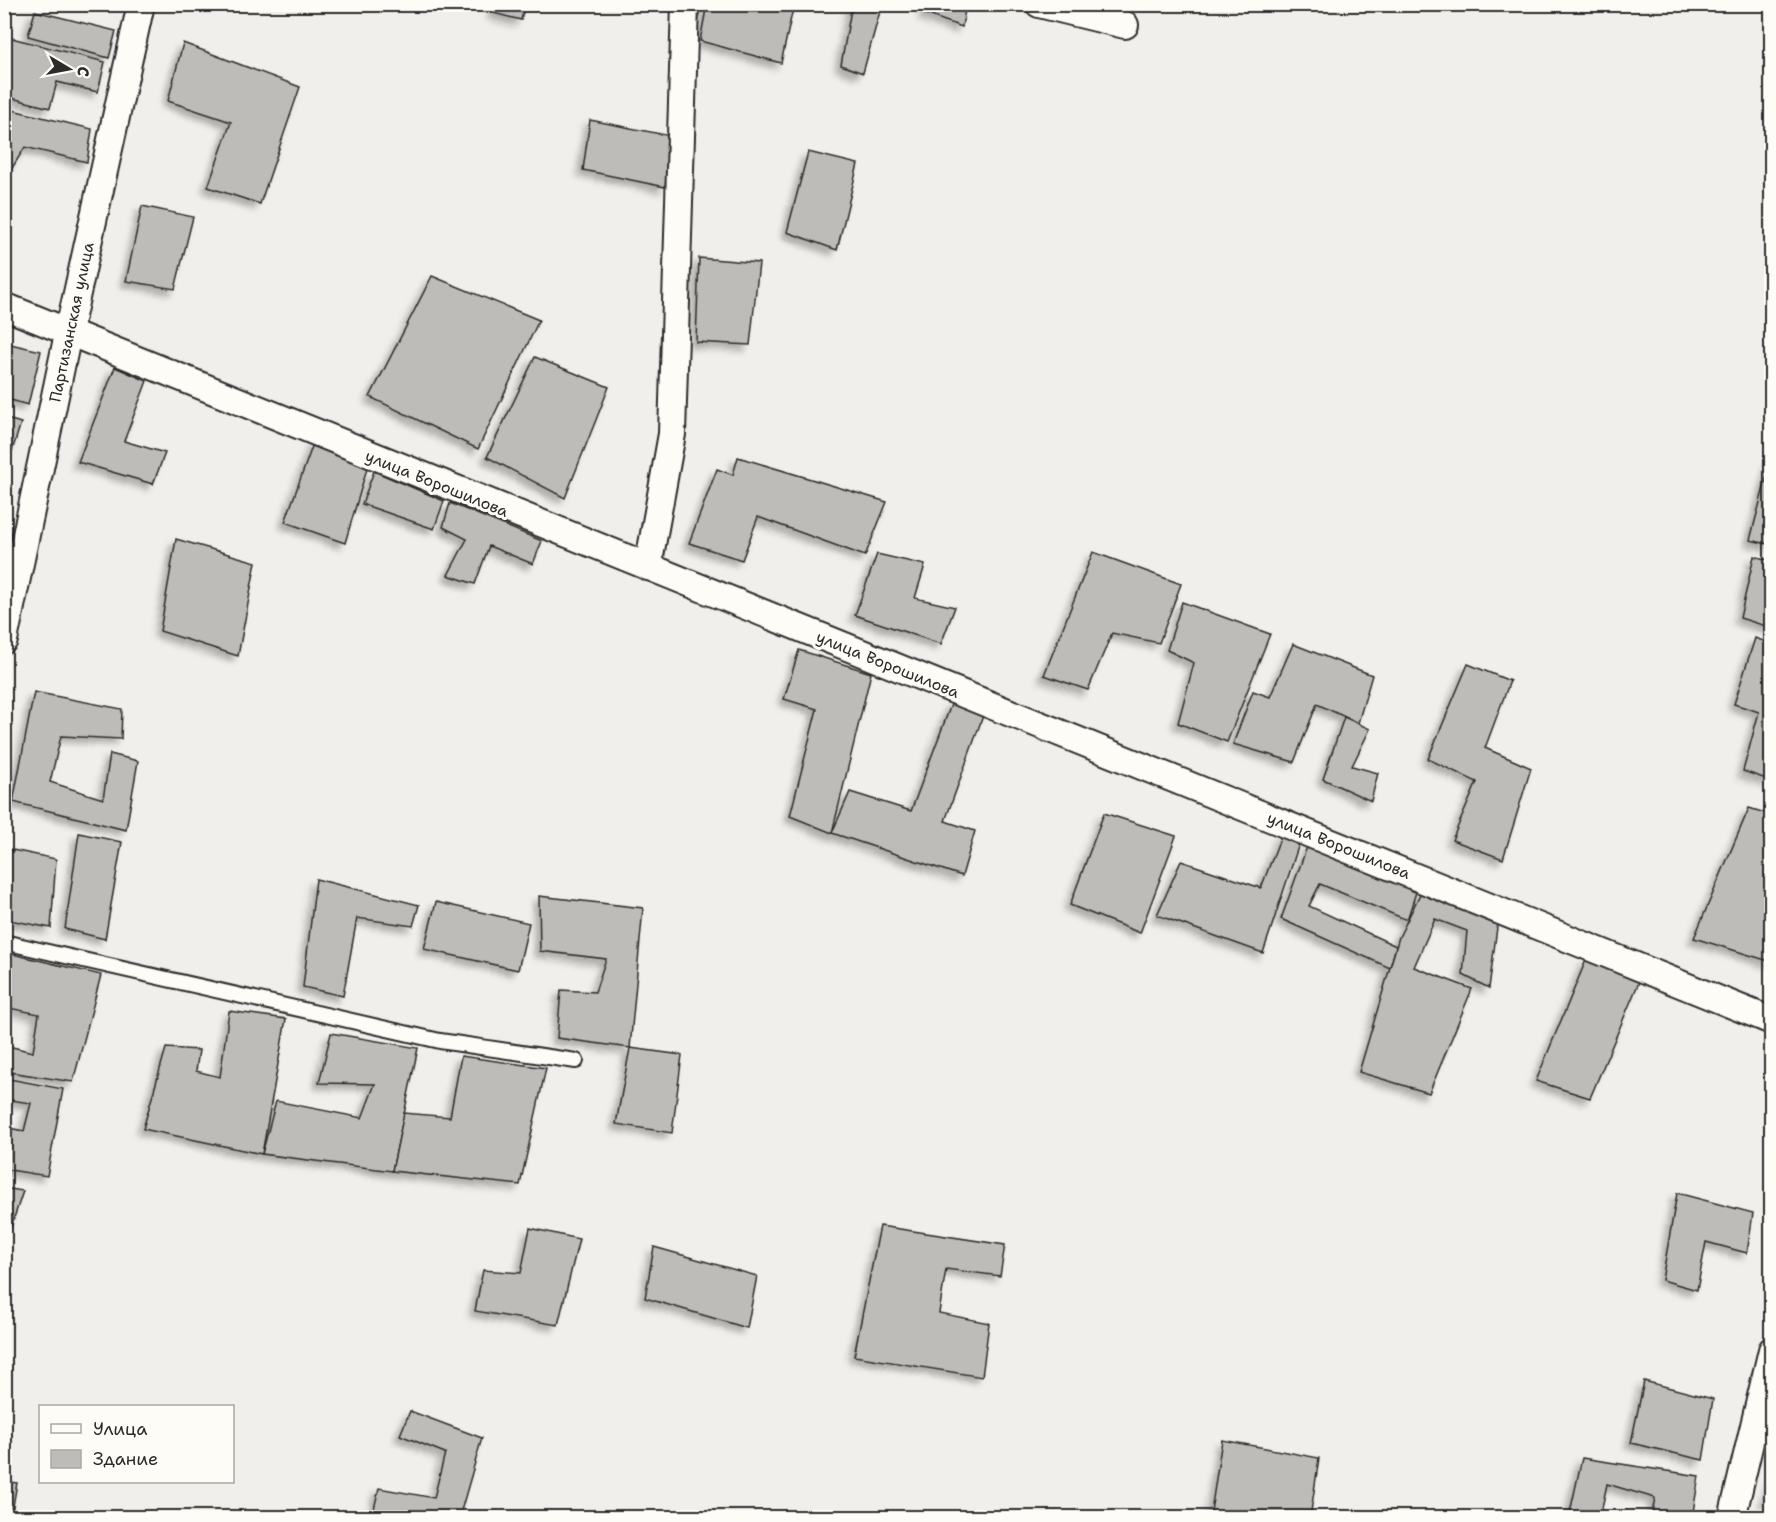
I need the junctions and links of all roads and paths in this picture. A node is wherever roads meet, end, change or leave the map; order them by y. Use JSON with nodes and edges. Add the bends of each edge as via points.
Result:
{"nodes":[{"id":1,"x":141,"y":4,"type":"edge"},
{"id":2,"x":685,"y":4,"type":"edge"},
{"id":3,"x":1039,"y":4,"type":"edge"},
{"id":4,"x":1125,"y":25,"type":"dead end"},
{"id":5,"x":4,"y":306,"type":"edge"},
{"id":6,"x":68,"y":334,"type":"junction"},
{"id":7,"x":648,"y":567,"type":"junction"},
{"id":8,"x":4,"y":640,"type":"edge"},
{"id":9,"x":4,"y":942,"type":"edge"},
{"id":10,"x":1772,"y":1021,"type":"edge"},
{"id":11,"x":576,"y":1061,"type":"dead end"},
{"id":12,"x":1772,"y":1350,"type":"edge"},
{"id":13,"x":1732,"y":1518,"type":"edge"}],
"edges":[{"from":1,"to":6,"type":"street","name":"Партизанская улица"},
{"from":2,"to":7,"type":"street","via":[[672,434]]},
{"from":3,"to":4,"type":"street"},
{"from":5,"to":6,"type":"street","name":"улица Ворошилова"},
{"from":6,"to":7,"type":"street","name":"улица Ворошилова"},
{"from":6,"to":8,"type":"street","name":"Партизанская улица"},
{"from":7,"to":10,"type":"street","name":"улица Ворошилова"},
{"from":9,"to":11,"type":"lane","via":[[440,1041]]},
{"from":12,"to":13,"type":"street"}]}
